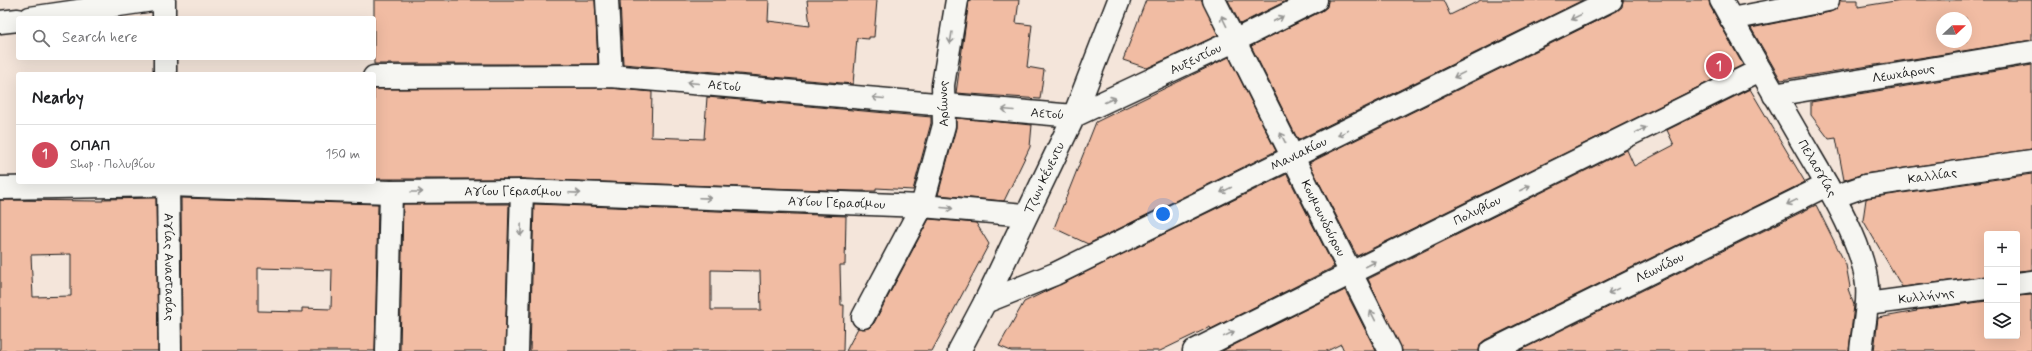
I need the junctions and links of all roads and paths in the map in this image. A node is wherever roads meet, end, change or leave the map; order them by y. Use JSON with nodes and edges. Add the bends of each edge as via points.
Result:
{"nodes":[{"id":1,"x":153,"y":0,"type":"edge"},
{"id":2,"x":164,"y":0,"type":"edge"},
{"id":3,"x":607,"y":0,"type":"edge"},
{"id":4,"x":957,"y":0,"type":"edge"},
{"id":5,"x":1119,"y":0,"type":"edge"},
{"id":6,"x":1214,"y":0,"type":"edge"},
{"id":7,"x":1316,"y":0,"type":"edge"},
{"id":8,"x":1610,"y":0,"type":"edge"},
{"id":9,"x":1721,"y":0,"type":"edge"},
{"id":10,"x":1828,"y":0,"type":"edge"},
{"id":11,"x":44,"y":16,"type":"edge"},
{"id":12,"x":164,"y":16,"type":"edge"},
{"id":13,"x":1731,"y":19,"type":"junction"},
{"id":14,"x":16,"y":20,"type":"edge"},
{"id":15,"x":0,"y":22,"type":"edge"},
{"id":16,"x":1234,"y":41,"type":"junction"},
{"id":17,"x":2032,"y":52,"type":"edge"},
{"id":18,"x":165,"y":60,"type":"edge"},
{"id":19,"x":1760,"y":70,"type":"junction"},
{"id":20,"x":166,"y":72,"type":"edge"},
{"id":21,"x":611,"y":76,"type":"junction"},
{"id":22,"x":376,"y":77,"type":"edge"},
{"id":23,"x":1774,"y":94,"type":"junction"},
{"id":24,"x":945,"y":104,"type":"junction"},
{"id":25,"x":1074,"y":116,"type":"junction"},
{"id":26,"x":1293,"y":158,"type":"junction"},
{"id":27,"x":2032,"y":161,"type":"edge"},
{"id":28,"x":134,"y":184,"type":"edge"},
{"id":29,"x":168,"y":184,"type":"edge"},
{"id":30,"x":193,"y":184,"type":"edge"},
{"id":31,"x":0,"y":188,"type":"edge"},
{"id":32,"x":1831,"y":191,"type":"junction"},
{"id":33,"x":391,"y":192,"type":"junction"},
{"id":34,"x":522,"y":192,"type":"junction"},
{"id":35,"x":922,"y":206,"type":"junction"},
{"id":36,"x":1025,"y":215,"type":"junction"},
{"id":37,"x":1352,"y":274,"type":"junction"},
{"id":38,"x":2032,"y":282,"type":"edge"},
{"id":39,"x":2020,"y":284,"type":"edge"},
{"id":40,"x":1984,"y":288,"type":"edge"},
{"id":41,"x":985,"y":302,"type":"junction"},
{"id":42,"x":1867,"y":304,"type":"junction"},
{"id":43,"x":862,"y":317,"type":"dead end"},
{"id":44,"x":170,"y":351,"type":"edge"},
{"id":45,"x":387,"y":351,"type":"edge"},
{"id":46,"x":517,"y":351,"type":"edge"},
{"id":47,"x":959,"y":351,"type":"edge"},
{"id":48,"x":1194,"y":351,"type":"edge"},
{"id":49,"x":1390,"y":351,"type":"edge"},
{"id":50,"x":1491,"y":351,"type":"edge"},
{"id":51,"x":1861,"y":351,"type":"edge"}],
"edges":[{"from":1,"to":11,"type":"street"},
{"from":2,"to":12,"type":"street"},
{"from":3,"to":21,"type":"street"},
{"from":4,"to":24,"type":"street","name":"Αρίωνος","one_way":true,"via":[[943,85]]},
{"from":5,"to":25,"type":"street","name":"Τζων Κένεντυ"},
{"from":16,"to":6,"type":"street","name":"Κουμουνδούρου","one_way":true},
{"from":16,"to":7,"type":"street","name":"Αυξεντίου","one_way":true},
{"from":8,"to":26,"type":"street","name":"Μανιακίου","one_way":true},
{"from":9,"to":13,"type":"street","name":"Πελασγίας"},
{"from":10,"to":13,"type":"street"},
{"from":13,"to":19,"type":"street","name":"Πελασγίας"},
{"from":14,"to":15,"type":"street"},
{"from":25,"to":16,"type":"street","name":"Αυξεντίου","one_way":true},
{"from":26,"to":16,"type":"street","name":"Κουμουνδούρου","one_way":true},
{"from":17,"to":23,"type":"street","name":"Λεωχάρους"},
{"from":18,"to":20,"type":"street"},
{"from":19,"to":23,"type":"street","name":"Πελασγίας"},
{"from":37,"to":19,"type":"street","name":"Πολυβίου","one_way":true},
{"from":21,"to":22,"type":"street","name":"Αετού"},
{"from":24,"to":21,"type":"street","name":"Αετού","one_way":true},
{"from":23,"to":32,"type":"street","name":"Πελασγίας"},
{"from":25,"to":24,"type":"street","name":"Αετού","one_way":true},
{"from":24,"to":35,"type":"street","name":"Αρίωνος","via":[[944,125]]},
{"from":25,"to":36,"type":"street","name":"Τζων Κένεντυ"},
{"from":26,"to":37,"type":"street","name":"Κουμουνδούρου"},
{"from":26,"to":41,"type":"street","name":"Μανιακίου","one_way":true,"via":[[1055,274]]},
{"from":27,"to":32,"type":"street","name":"Καλλίας"},
{"from":28,"to":31,"type":"street","name":"Αγίου Γερασίμου"},
{"from":29,"to":44,"type":"street","name":"Αγίας Αναστασίας"},
{"from":30,"to":33,"type":"street","name":"Αγίου Γερασίμου"},
{"from":32,"to":42,"type":"street","name":"Πελασγίας","via":[[1862,263],[1867,284]]},
{"from":32,"to":50,"type":"street","name":"Λεωνίδου","one_way":true},
{"from":33,"to":34,"type":"street","name":"Αγίου Γερασίμου","one_way":true},
{"from":33,"to":45,"type":"street"},
{"from":34,"to":35,"type":"street","name":"Αγίου Γερασίμου","one_way":true},
{"from":34,"to":46,"type":"street","one_way":true},
{"from":35,"to":36,"type":"street","name":"Αγίου Γερασίμου","one_way":true},
{"from":35,"to":43,"type":"street","name":"Αρίωνος"},
{"from":36,"to":41,"type":"street","name":"Τζων Κένεντυ"},
{"from":48,"to":37,"type":"street","name":"Πολυβίου","one_way":true},
{"from":49,"to":37,"type":"street","name":"Κουμουνδούρου","one_way":true},
{"from":38,"to":39,"type":"street"},
{"from":40,"to":42,"type":"street","name":"Κυλλήνης"},
{"from":41,"to":47,"type":"street","name":"Τζων Κένεντυ"},
{"from":42,"to":51,"type":"street","name":"Πελασγίας"}]}
